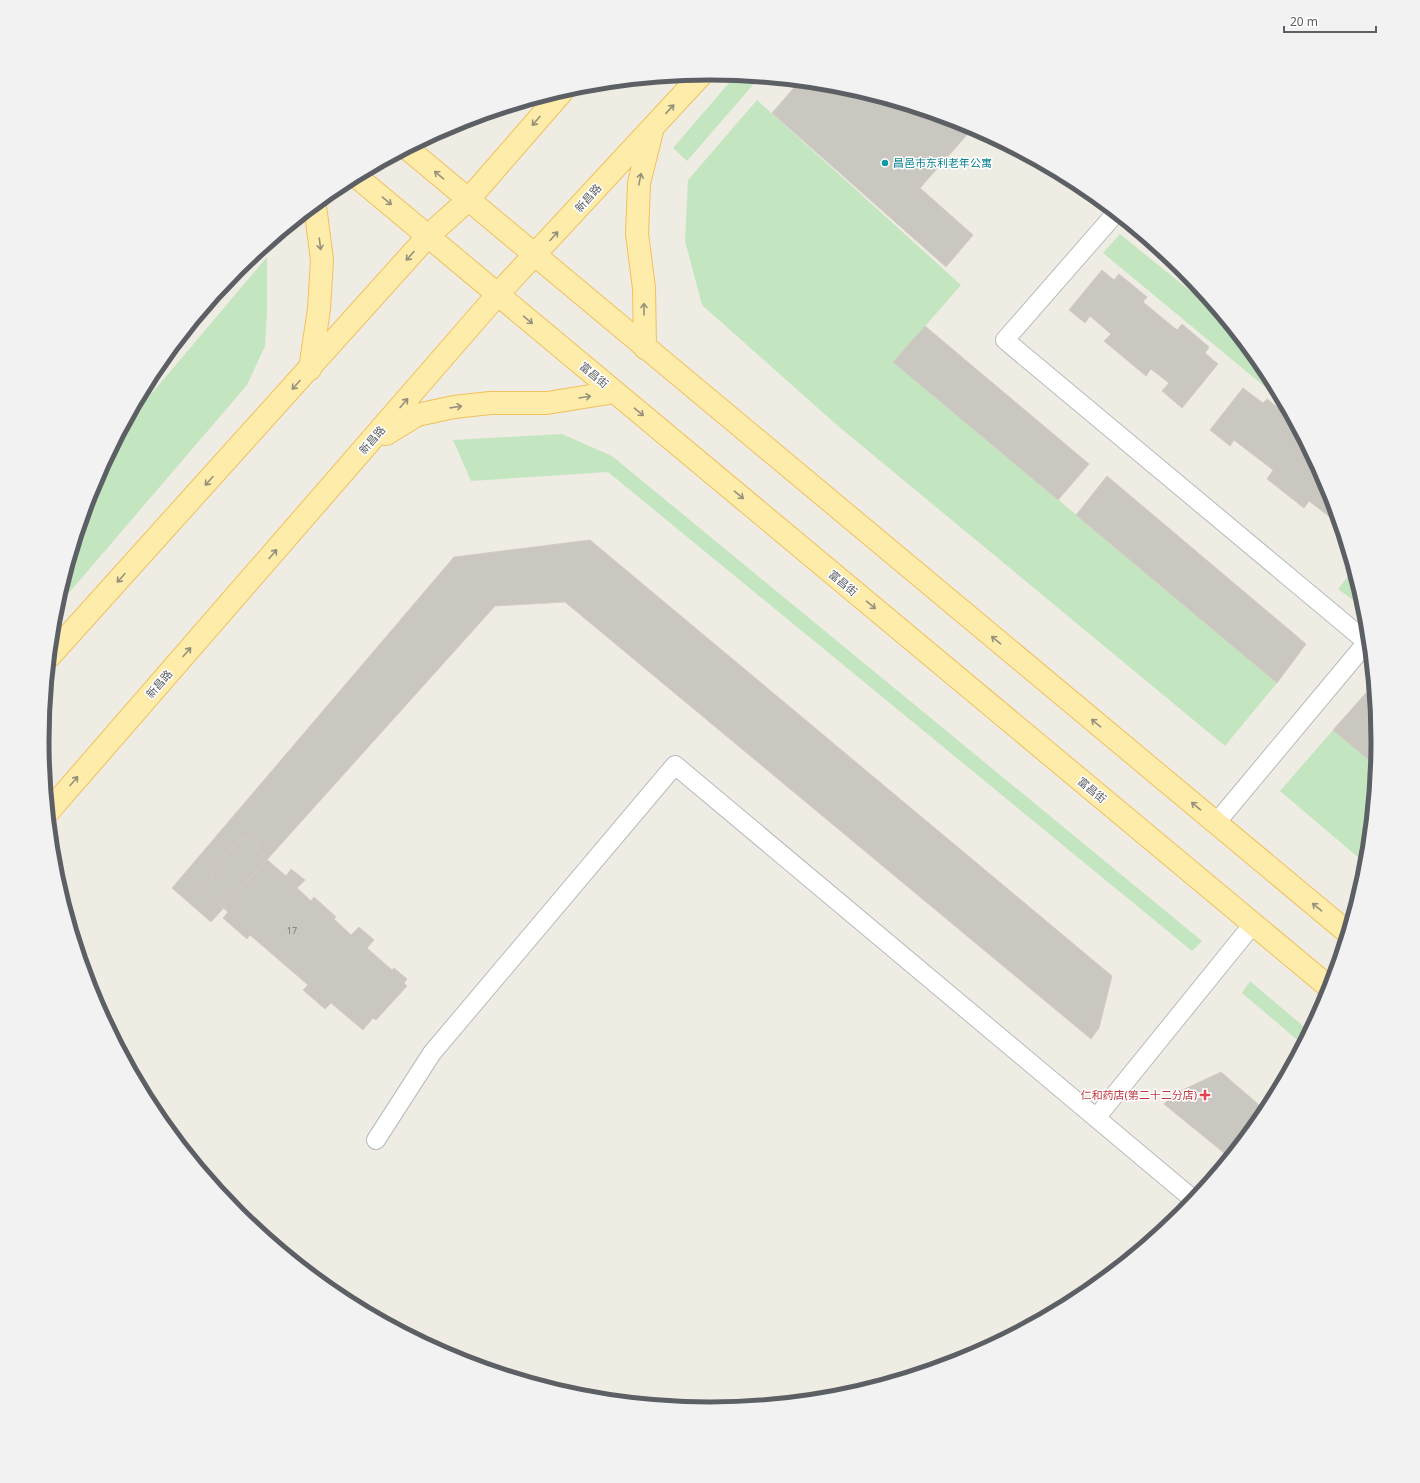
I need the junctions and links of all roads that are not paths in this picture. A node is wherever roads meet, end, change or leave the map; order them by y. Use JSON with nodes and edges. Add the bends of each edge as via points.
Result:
{"nodes":[{"id":1,"x":696,"y":81,"type":"edge"},
{"id":2,"x":556,"y":99,"type":"edge"},
{"id":3,"x":652,"y":128,"type":"junction"},
{"id":4,"x":412,"y":152,"type":"edge"},
{"id":5,"x":362,"y":180,"type":"edge"},
{"id":6,"x":468,"y":200,"type":"junction"},
{"id":7,"x":316,"y":211,"type":"edge"},
{"id":8,"x":1112,"y":217,"type":"edge"},
{"id":9,"x":428,"y":236,"type":"junction"},
{"id":10,"x":536,"y":256,"type":"junction"},
{"id":11,"x":498,"y":294,"type":"junction"},
{"id":12,"x":645,"y":348,"type":"junction"},
{"id":13,"x":310,"y":369,"type":"junction"},
{"id":14,"x":615,"y":392,"type":"junction"},
{"id":15,"x":369,"y":443,"type":"junction"},
{"id":16,"x":1362,"y":637,"type":"edge"},
{"id":17,"x":1364,"y":647,"type":"edge"},
{"id":18,"x":56,"y":649,"type":"edge"},
{"id":19,"x":53,"y":807,"type":"edge"},
{"id":20,"x":1216,"y":823,"type":"junction"},
{"id":21,"x":1253,"y":924,"type":"junction"},
{"id":22,"x":1343,"y":929,"type":"edge"},
{"id":23,"x":1325,"y":984,"type":"edge"},
{"id":24,"x":1096,"y":1118,"type":"junction"},
{"id":25,"x":376,"y":1140,"type":"dead end"},
{"id":26,"x":1189,"y":1196,"type":"edge"}],
"edges":[{"from":3,"to":1,"type":"main road","name":"新昌路","one_way":true},
{"from":2,"to":6,"type":"main road","one_way":true},
{"from":10,"to":3,"type":"main road","name":"新昌路","one_way":true},
{"from":12,"to":3,"type":"main road","one_way":true,"via":[[644,288],[637,234],[639,183]]},
{"from":6,"to":4,"type":"main road","one_way":true},
{"from":5,"to":9,"type":"main road","name":"富昌街","one_way":true},
{"from":6,"to":9,"type":"main road"},
{"from":6,"to":10,"type":"main road"},
{"from":7,"to":13,"type":"main road","one_way":true,"via":[[322,260],[319,309]]},
{"from":8,"to":16,"type":"lane","via":[[1005,340]]},
{"from":9,"to":11,"type":"main road","name":"富昌街"},
{"from":9,"to":13,"type":"main road","one_way":true},
{"from":10,"to":11,"type":"main road","name":"新昌路"},
{"from":10,"to":12,"type":"main road"},
{"from":11,"to":14,"type":"main road","name":"富昌街","one_way":true},
{"from":15,"to":11,"type":"main road","name":"新昌路","one_way":true},
{"from":20,"to":12,"type":"main road","one_way":true},
{"from":13,"to":18,"type":"main road","one_way":true},
{"from":15,"to":14,"type":"main road","one_way":true,"via":[[417,415],[483,404],[547,403]]},
{"from":14,"to":21,"type":"main road","name":"富昌街","one_way":true},
{"from":19,"to":15,"type":"main road","name":"新昌路","one_way":true},
{"from":17,"to":20,"type":"lane"},
{"from":22,"to":20,"type":"main road","one_way":true},
{"from":21,"to":23,"type":"main road","name":"富昌街"},
{"from":21,"to":24,"type":"lane"},
{"from":24,"to":25,"type":"lane","via":[[675,766],[432,1054]]},
{"from":24,"to":26,"type":"lane"}]}
